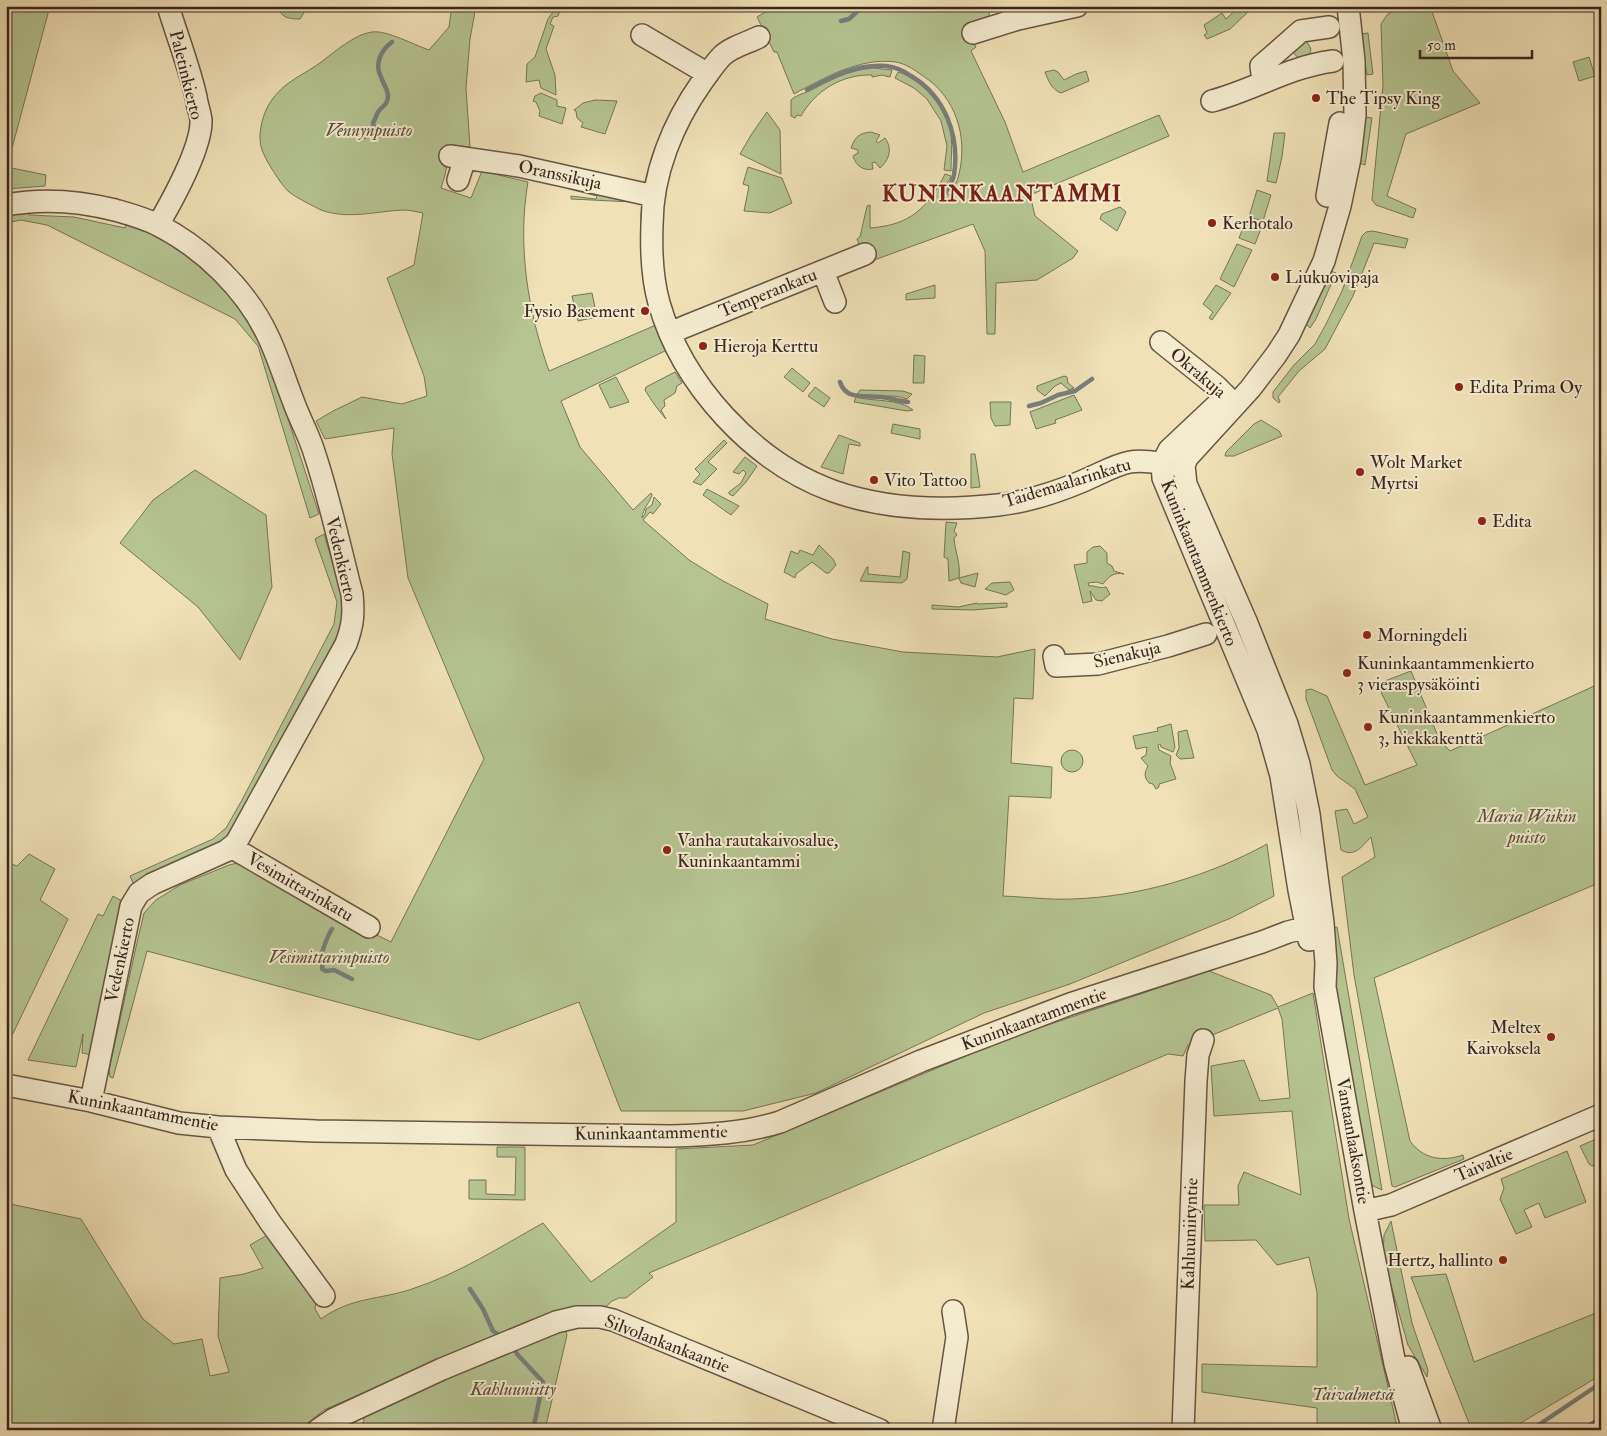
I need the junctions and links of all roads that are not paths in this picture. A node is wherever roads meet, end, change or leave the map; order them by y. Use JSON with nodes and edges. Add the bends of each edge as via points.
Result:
{"nodes":[{"id":1,"x":168,"y":6,"type":"edge"},
{"id":2,"x":1077,"y":6,"type":"edge"},
{"id":3,"x":1336,"y":6,"type":"edge"},
{"id":4,"x":1348,"y":6,"type":"edge"},
{"id":5,"x":1329,"y":27,"type":"dead end"},
{"id":6,"x":973,"y":33,"type":"dead end"},
{"id":7,"x":642,"y":35,"type":"dead end"},
{"id":8,"x":758,"y":37,"type":"dead end"},
{"id":9,"x":1333,"y":61,"type":"dead end"},
{"id":10,"x":708,"y":74,"type":"junction"},
{"id":11,"x":1263,"y":81,"type":"junction"},
{"id":12,"x":1212,"y":101,"type":"dead end"},
{"id":13,"x":458,"y":180,"type":"dead end"},
{"id":14,"x":654,"y":196,"type":"junction"},
{"id":15,"x":6,"y":205,"type":"edge"},
{"id":16,"x":158,"y":225,"type":"junction"},
{"id":17,"x":865,"y":254,"type":"dead end"},
{"id":18,"x":823,"y":272,"type":"junction"},
{"id":19,"x":835,"y":302,"type":"dead end"},
{"id":20,"x":670,"y":333,"type":"junction"},
{"id":21,"x":1161,"y":342,"type":"dead end"},
{"id":22,"x":1230,"y":401,"type":"junction"},
{"id":23,"x":1162,"y":464,"type":"junction"},
{"id":24,"x":1184,"y":466,"type":"junction"},
{"id":25,"x":1206,"y":634,"type":"dead end"},
{"id":26,"x":1054,"y":656,"type":"dead end"},
{"id":27,"x":231,"y":847,"type":"junction"},
{"id":28,"x":1314,"y":925,"type":"junction"},
{"id":29,"x":369,"y":927,"type":"dead end"},
{"id":30,"x":1325,"y":985,"type":"joint"},
{"id":31,"x":1203,"y":1040,"type":"dead end"},
{"id":32,"x":6,"y":1085,"type":"edge"},
{"id":33,"x":91,"y":1101,"type":"junction"},
{"id":34,"x":1601,"y":1115,"type":"edge"},
{"id":35,"x":218,"y":1127,"type":"junction"},
{"id":36,"x":1365,"y":1211,"type":"junction"},
{"id":37,"x":1382,"y":1294,"type":"junction"},
{"id":38,"x":329,"y":1297,"type":"dead end"},
{"id":39,"x":953,"y":1312,"type":"dead end"},
{"id":40,"x":318,"y":1430,"type":"edge"},
{"id":41,"x":880,"y":1430,"type":"edge"},
{"id":42,"x":943,"y":1430,"type":"edge"},
{"id":43,"x":1183,"y":1430,"type":"edge"},
{"id":44,"x":1413,"y":1430,"type":"edge"},
{"id":45,"x":1432,"y":1430,"type":"edge"}],
"edges":[{"from":1,"to":16,"type":"street","name":"Paletinkierto","via":[[201,120],[192,156]]},
{"from":2,"to":6,"type":"street"},
{"from":3,"to":22,"type":"street","name":"Kuninkaantammenkierto","via":[[1341,60],[1340,122],[1322,221],[1306,270],[1282,321]]},
{"from":4,"to":22,"type":"street","name":"Kuninkaantammenkierto","via":[[1355,115],[1340,206],[1324,261],[1290,335],[1250,389]]},
{"from":5,"to":11,"type":"street","via":[[1301,31],[1261,66]]},
{"from":7,"to":10,"type":"street"},
{"from":8,"to":10,"type":"street","name":"Taidemaalarinkatu","via":[[723,55]]},
{"from":9,"to":11,"type":"street","via":[[1315,63]]},
{"from":10,"to":14,"type":"street","name":"Taidemaalarinkatu","via":[[672,134]]},
{"from":11,"to":12,"type":"street"},
{"from":13,"to":14,"type":"street","name":"Oranssikuja","via":[[457,157],[529,168]]},
{"from":14,"to":20,"type":"street","name":"Taidemaalarinkatu","via":[[652,240],[655,281]]},
{"from":15,"to":16,"type":"street","name":"Vedenkierto","via":[[51,193]]},
{"from":16,"to":27,"type":"street","name":"Vedenkierto","via":[[216,266],[252,309],[267,335],[315,455],[352,594],[352,629],[346,644],[239,838]]},
{"from":17,"to":18,"type":"street","name":"Temperankatu"},
{"from":18,"to":19,"type":"street"},
{"from":18,"to":20,"type":"street","name":"Temperankatu"},
{"from":20,"to":23,"type":"street","name":"Taidemaalarinkatu","via":[[694,376],[716,407],[743,436],[814,484],[853,498],[920,507],[998,505],[1067,487],[1129,462]]},
{"from":21,"to":22,"type":"street","name":"Okrakuja"},
{"from":22,"to":23,"type":"street","name":"Kuninkaantammenkierto","via":[[1171,448]]},
{"from":22,"to":24,"type":"street","name":"Kuninkaantammenkierto"},
{"from":23,"to":24,"type":"street","name":"Taidemaalarinkatu"},
{"from":23,"to":28,"type":"street","name":"Kuninkaantammenkierto","via":[[1163,478],[1268,730]]},
{"from":24,"to":28,"type":"street","name":"Kuninkaantammenkierto","via":[[1186,484],[1246,621],[1287,724],[1301,772]]},
{"from":25,"to":26,"type":"street","name":"Sienakuja","via":[[1098,664],[1056,666]]},
{"from":27,"to":29,"type":"street","name":"Vesimittarinkatu"},
{"from":27,"to":33,"type":"street","name":"Vedenkierto","via":[[152,884],[134,900],[127,920]]},
{"from":28,"to":30,"type":"street","name":"Kuninkaantammenkierto","via":[[1316,966]]},
{"from":28,"to":35,"type":"street","name":"Kuninkaantammentie","via":[[1070,1004],[921,1061],[762,1128],[663,1136]]},
{"from":30,"to":36,"type":"street","name":"Vantaanlaaksontie"},
{"from":31,"to":43,"type":"street","name":"Kahluuniityntie","via":[[1196,1081]]},
{"from":32,"to":33,"type":"street","name":"Kuninkaantammentie"},
{"from":33,"to":35,"type":"street","name":"Kuninkaantammentie","via":[[179,1123]]},
{"from":34,"to":36,"type":"street","name":"Taivaltie","via":[[1391,1205]]},
{"from":35,"to":38,"type":"street","via":[[236,1170],[270,1222]]},
{"from":36,"to":37,"type":"street","name":"Vantaanlaaksontie"},
{"from":37,"to":44,"type":"street","name":"Vantaanlaaksontie","via":[[1395,1364]]},
{"from":37,"to":45,"type":"street","name":"Vantaanlaaksontie"},
{"from":39,"to":42,"type":"street","via":[[957,1337]]},
{"from":40,"to":41,"type":"street","name":"Silvolankankaantie","via":[[334,1419],[442,1369],[556,1322],[577,1317],[600,1317]]}]}
